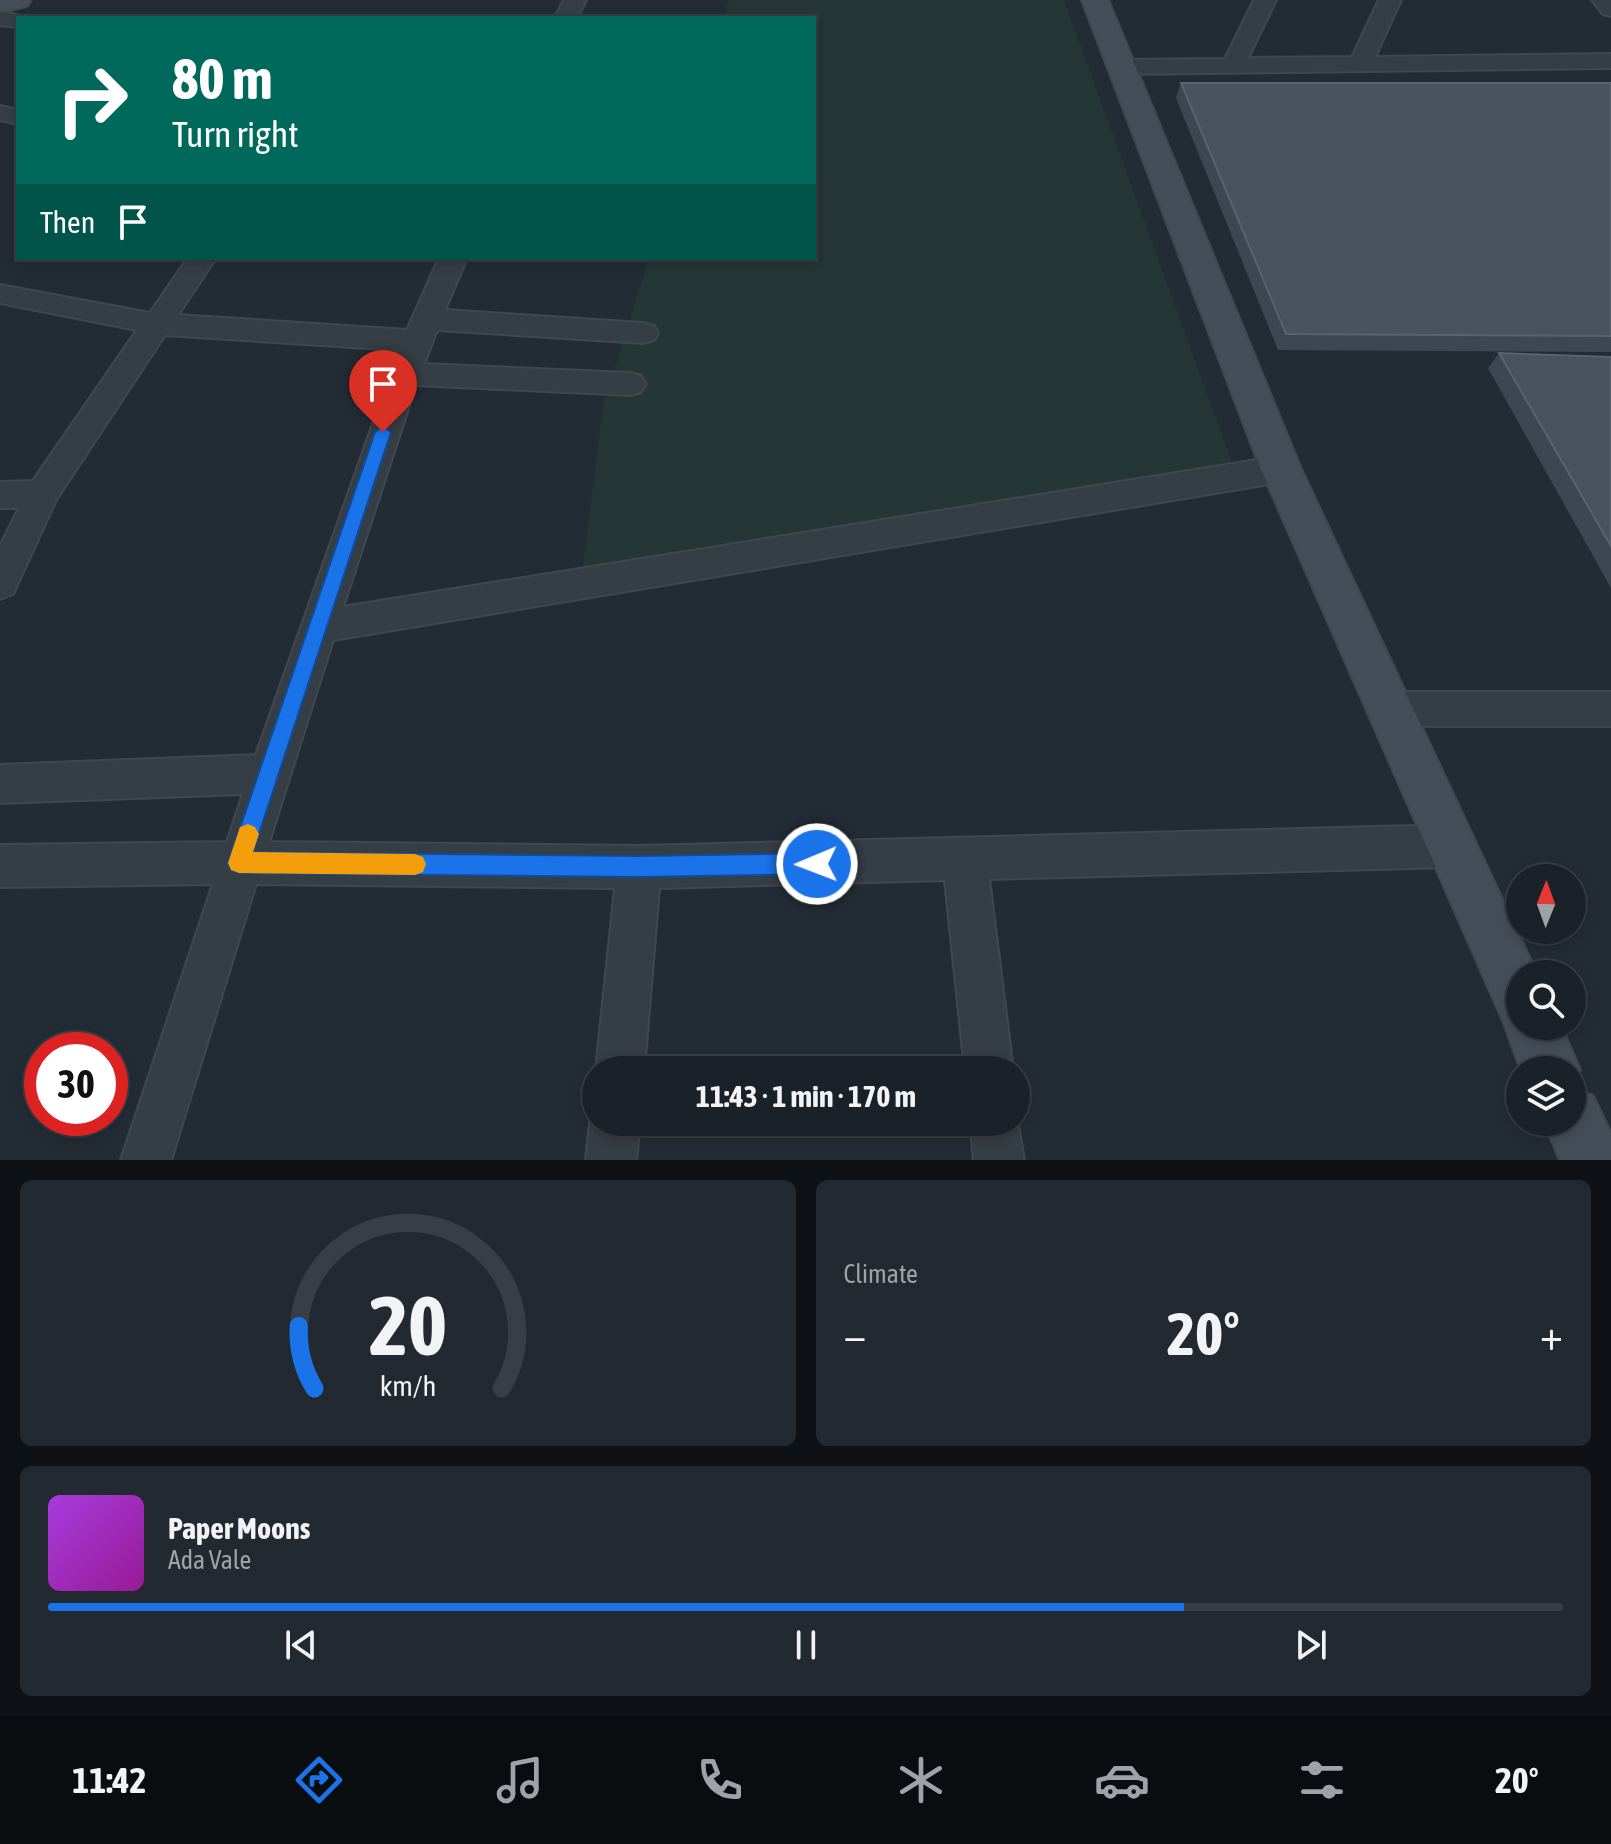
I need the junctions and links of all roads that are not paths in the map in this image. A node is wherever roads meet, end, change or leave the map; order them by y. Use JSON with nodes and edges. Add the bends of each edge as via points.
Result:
{"nodes":[{"id":1,"x":18,"y":0,"type":"edge"},
{"id":2,"x":1265,"y":0,"type":"edge"},
{"id":3,"x":1390,"y":0,"type":"edge"},
{"id":4,"x":1603,"y":0,"type":"edge"},
{"id":5,"x":1098,"y":2,"type":"edge"},
{"id":6,"x":0,"y":4,"type":"edge"},
{"id":7,"x":1611,"y":9,"type":"edge"},
{"id":8,"x":1611,"y":61,"type":"edge"},
{"id":9,"x":1360,"y":64,"type":"junction"},
{"id":10,"x":1233,"y":66,"type":"junction"},
{"id":11,"x":1122,"y":67,"type":"junction"},
{"id":12,"x":201,"y":260,"type":"edge"},
{"id":13,"x":452,"y":260,"type":"edge"},
{"id":14,"x":0,"y":294,"type":"edge"},
{"id":15,"x":156,"y":324,"type":"junction"},
{"id":16,"x":643,"y":333,"type":"dead end"},
{"id":17,"x":416,"y":345,"type":"junction"},
{"id":18,"x":630,"y":384,"type":"dead end"},
{"id":19,"x":1281,"y":469,"type":"junction"},
{"id":20,"x":42,"y":494,"type":"junction"},
{"id":21,"x":0,"y":495,"type":"edge"},
{"id":22,"x":0,"y":584,"type":"edge"},
{"id":23,"x":318,"y":627,"type":"junction"},
{"id":24,"x":1389,"y":709,"type":"junction"},
{"id":25,"x":1611,"y":709,"type":"edge"},
{"id":26,"x":267,"y":774,"type":"junction"},
{"id":27,"x":0,"y":784,"type":"edge"},
{"id":28,"x":1451,"y":846,"type":"junction"},
{"id":29,"x":965,"y":861,"type":"junction"},
{"id":30,"x":239,"y":863,"type":"junction"},
{"id":31,"x":0,"y":866,"type":"edge"},
{"id":32,"x":639,"y":867,"type":"junction"},
{"id":33,"x":1506,"y":970,"type":"edge"},
{"id":34,"x":621,"y":1056,"type":"edge"},
{"id":35,"x":987,"y":1056,"type":"edge"},
{"id":36,"x":614,"y":1136,"type":"edge"},
{"id":37,"x":996,"y":1136,"type":"edge"},
{"id":38,"x":1580,"y":1136,"type":"edge"},
{"id":39,"x":146,"y":1160,"type":"edge"},
{"id":40,"x":611,"y":1160,"type":"edge"},
{"id":41,"x":999,"y":1160,"type":"edge"},
{"id":42,"x":1591,"y":1160,"type":"edge"}],
"edges":[{"from":1,"to":6,"type":"street"},
{"from":2,"to":10,"type":"street"},
{"from":3,"to":9,"type":"street"},
{"from":4,"to":7,"type":"street"},
{"from":5,"to":11,"type":"street"},
{"from":8,"to":9,"type":"street"},
{"from":9,"to":10,"type":"street"},
{"from":10,"to":11,"type":"street"},
{"from":11,"to":19,"type":"street"},
{"from":12,"to":15,"type":"street"},
{"from":13,"to":17,"type":"street"},
{"from":14,"to":15,"type":"street"},
{"from":15,"to":17,"type":"street"},
{"from":15,"to":20,"type":"street"},
{"from":16,"to":17,"type":"street"},
{"from":17,"to":18,"type":"street"},
{"from":17,"to":23,"type":"street"},
{"from":19,"to":23,"type":"street"},
{"from":19,"to":24,"type":"street"},
{"from":20,"to":21,"type":"street"},
{"from":20,"to":22,"type":"street"},
{"from":23,"to":26,"type":"street"},
{"from":24,"to":25,"type":"street"},
{"from":24,"to":28,"type":"street"},
{"from":26,"to":27,"type":"street"},
{"from":26,"to":30,"type":"street"},
{"from":28,"to":29,"type":"street"},
{"from":28,"to":33,"type":"street"},
{"from":29,"to":32,"type":"street"},
{"from":29,"to":35,"type":"street"},
{"from":30,"to":31,"type":"street"},
{"from":30,"to":32,"type":"street"},
{"from":30,"to":39,"type":"street"},
{"from":32,"to":34,"type":"street"},
{"from":36,"to":40,"type":"street"},
{"from":37,"to":41,"type":"street"},
{"from":38,"to":42,"type":"street"}]}
